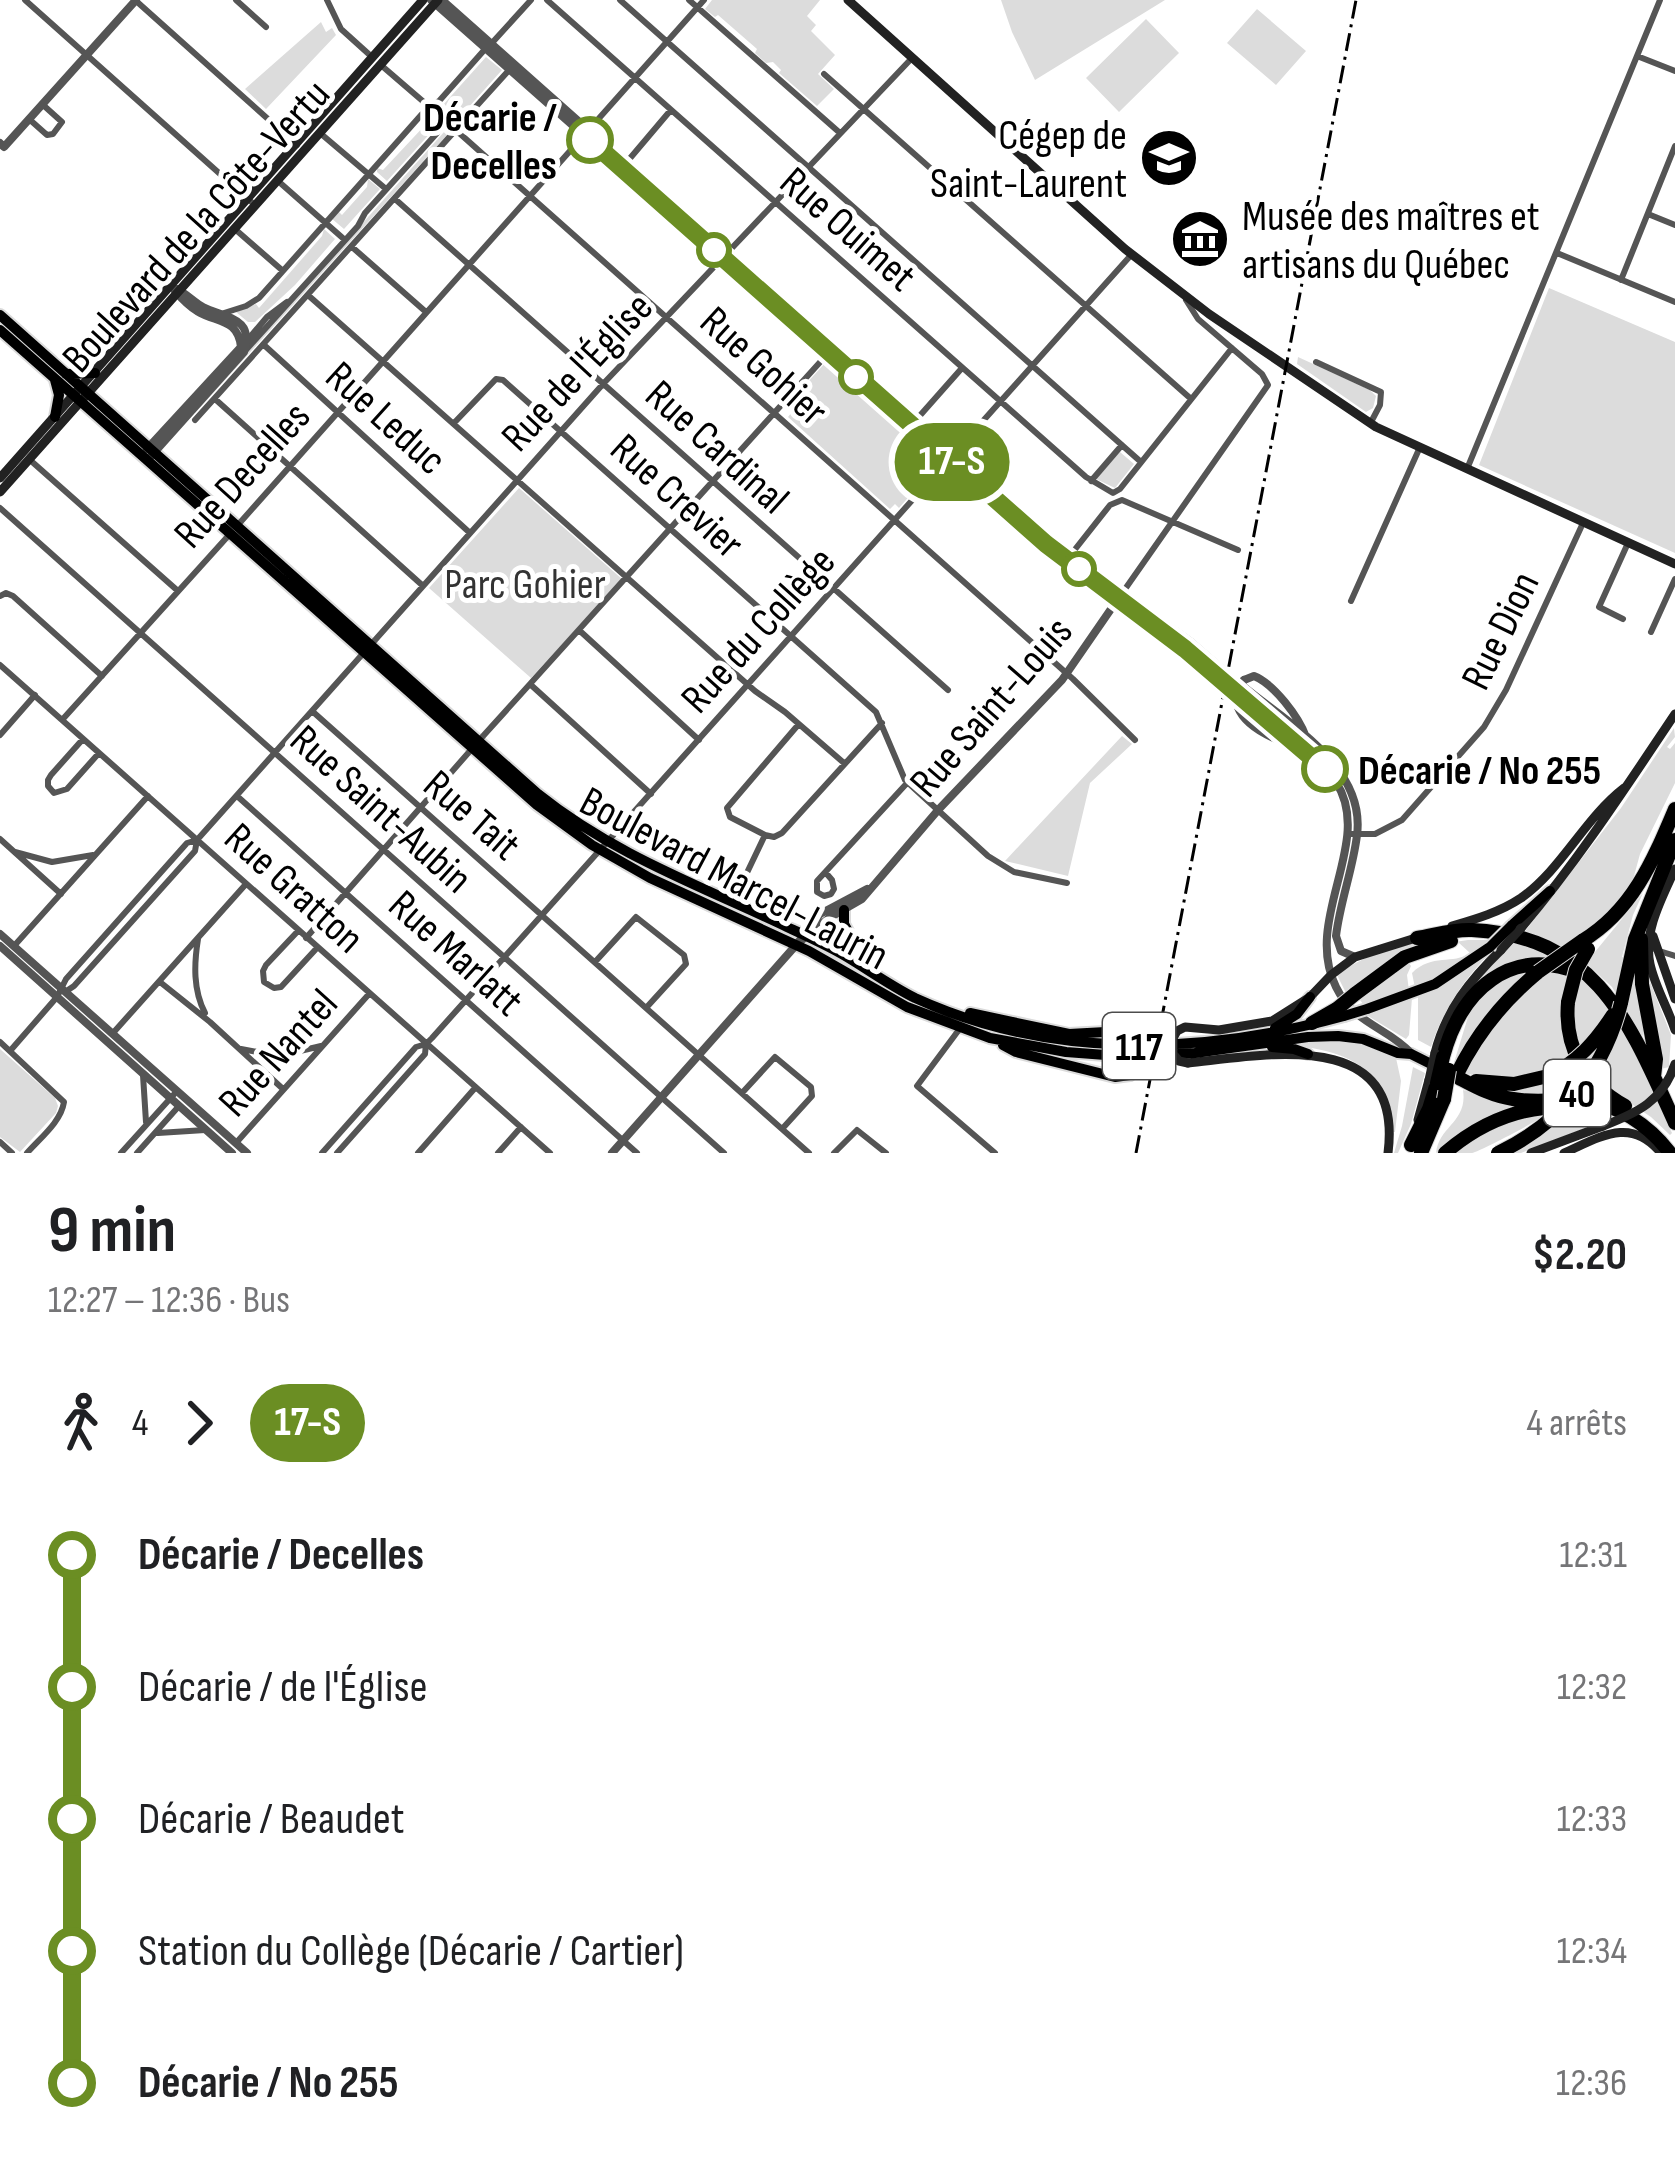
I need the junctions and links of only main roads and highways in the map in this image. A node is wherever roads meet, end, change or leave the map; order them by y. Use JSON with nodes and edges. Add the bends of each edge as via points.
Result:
{"nodes":[{"id":1,"x":848,"y":0,"type":"edge"},
{"id":2,"x":434,"y":1,"type":"edge"},
{"id":3,"x":376,"y":61,"type":"junction"},
{"id":4,"x":251,"y":202,"type":"junction"},
{"id":5,"x":176,"y":290,"type":"junction"},
{"id":6,"x":0,"y":315,"type":"edge"},
{"id":7,"x":0,"y":330,"type":"edge"},
{"id":8,"x":95,"y":373,"type":"junction"},
{"id":9,"x":60,"y":375,"type":"junction"},
{"id":10,"x":82,"y":395,"type":"junction"},
{"id":11,"x":55,"y":417,"type":"junction"},
{"id":12,"x":159,"y":434,"type":"road end"},
{"id":13,"x":137,"y":437,"type":"junction"},
{"id":14,"x":148,"y":454,"type":"junction"},
{"id":15,"x":0,"y":478,"type":"edge"},
{"id":16,"x":0,"y":492,"type":"edge"},
{"id":17,"x":1675,"y":564,"type":"edge"},
{"id":18,"x":1675,"y":714,"type":"edge"},
{"id":19,"x":1624,"y":788,"type":"junction"},
{"id":20,"x":1675,"y":809,"type":"edge"},
{"id":21,"x":1675,"y":839,"type":"edge"},
{"id":22,"x":604,"y":846,"type":"junction"},
{"id":23,"x":1675,"y":869,"type":"edge"},
{"id":24,"x":1550,"y":891,"type":"joint"},
{"id":25,"x":844,"y":910,"type":"road end"},
{"id":26,"x":1647,"y":924,"type":"junction"},
{"id":27,"x":1603,"y":929,"type":"junction"},
{"id":28,"x":803,"y":938,"type":"junction"},
{"id":29,"x":1417,"y":938,"type":"junction"},
{"id":30,"x":1507,"y":938,"type":"junction"},
{"id":31,"x":869,"y":971,"type":"junction"},
{"id":32,"x":1590,"y":977,"type":"junction"},
{"id":33,"x":1310,"y":997,"type":"junction"},
{"id":34,"x":1675,"y":999,"type":"edge"},
{"id":35,"x":1621,"y":1003,"type":"junction"},
{"id":36,"x":1341,"y":1012,"type":"junction"},
{"id":37,"x":961,"y":1020,"type":"junction"},
{"id":38,"x":1312,"y":1023,"type":"joint"},
{"id":39,"x":1675,"y":1030,"type":"edge"},
{"id":40,"x":1266,"y":1033,"type":"junction"},
{"id":41,"x":990,"y":1038,"type":"junction"},
{"id":42,"x":1257,"y":1045,"type":"junction"},
{"id":43,"x":1308,"y":1054,"type":"junction"},
{"id":44,"x":1444,"y":1054,"type":"junction"},
{"id":45,"x":1675,"y":1064,"type":"edge"},
{"id":46,"x":1654,"y":1077,"type":"junction"},
{"id":47,"x":1459,"y":1078,"type":"junction"},
{"id":48,"x":1444,"y":1100,"type":"junction"},
{"id":49,"x":1615,"y":1110,"type":"junction"},
{"id":50,"x":1675,"y":1123,"type":"edge"},
{"id":51,"x":1413,"y":1150,"type":"edge"},
{"id":52,"x":1672,"y":1150,"type":"edge"},
{"id":53,"x":1447,"y":1151,"type":"edge"},
{"id":54,"x":1388,"y":1153,"type":"edge"},
{"id":55,"x":1498,"y":1153,"type":"edge"},
{"id":56,"x":1531,"y":1153,"type":"edge"},
{"id":57,"x":1564,"y":1153,"type":"edge"},
{"id":58,"x":1660,"y":1153,"type":"edge"}],
"edges":[{"from":1,"to":17,"type":"main road","via":[[1132,254],[1370,424]]},
{"from":2,"to":3,"type":"main road","name":"Boulevard de la Côte-Vertu"},
{"from":3,"to":4,"type":"main road","name":"Boulevard de la Côte-Vertu"},
{"from":3,"to":4,"type":"main road","name":"Boulevard de la Côte-Vertu","via":[[320,134]]},
{"from":4,"to":5,"type":"main road","name":"Boulevard de la Côte-Vertu"},
{"from":4,"to":5,"type":"main road","name":"Boulevard de la Côte-Vertu"},
{"from":5,"to":8,"type":"main road","name":"Boulevard de la Côte-Vertu"},
{"from":5,"to":10,"type":"main road","name":"Boulevard de la Côte-Vertu"},
{"from":6,"to":9,"type":"main road","name":"Boulevard Marcel-Laurin","number":"117"},
{"from":7,"to":9,"type":"main road","name":"Boulevard Marcel-Laurin","number":"117"},
{"from":8,"to":9,"type":"main road"},
{"from":8,"to":10,"type":"main road","name":"Boulevard de la Côte-Vertu"},
{"from":9,"to":10,"type":"main road","name":"Boulevard Marcel-Laurin","number":"117"},
{"from":9,"to":11,"type":"main road"},
{"from":10,"to":11,"type":"main road","name":"Boulevard de la Côte-Vertu"},
{"from":10,"to":13,"type":"main road","name":"Boulevard Marcel-Laurin","number":"117"},
{"from":10,"to":14,"type":"main road","name":"Boulevard Marcel-Laurin","number":"117"},
{"from":10,"to":16,"type":"main road","name":"Boulevard de la Côte-Vertu"},
{"from":11,"to":15,"type":"main road","name":"Boulevard de la Côte-Vertu"},
{"from":12,"to":13,"type":"main road"},
{"from":13,"to":14,"type":"main road","name":"Boulevard Marcel-Laurin","number":"117"},
{"from":14,"to":22,"type":"main road","name":"Boulevard Marcel-Laurin","number":"117","via":[[544,812]]},
{"from":18,"to":19,"type":"main road"},
{"from":19,"to":24,"type":"main road"},
{"from":19,"to":29,"type":"main road","via":[[1525,895]]},
{"from":20,"to":27,"type":"highway","via":[[1639,886]]},
{"from":21,"to":26,"type":"highway"},
{"from":22,"to":28,"type":"main road","name":"Boulevard Marcel-Laurin","number":"117"},
{"from":22,"to":28,"type":"main road","name":"Boulevard Marcel-Laurin","number":"117","via":[[668,887]]},
{"from":23,"to":26,"type":"main road"},
{"from":24,"to":30,"type":"main road"},
{"from":25,"to":31,"type":"main road"},
{"from":26,"to":34,"type":"main road"},
{"from":26,"to":35,"type":"highway","number":"40","via":[[1631,952]]},
{"from":26,"to":39,"type":"main road","via":[[1650,964]]},
{"from":26,"to":46,"type":"highway","via":[[1642,985]]},
{"from":27,"to":48,"type":"highway","bridge":true,"via":[[1501,1006]]},
{"from":27,"to":52,"type":"highway","bridge":true,"via":[[1577,965],[1570,1041],[1586,1075],[1654,1124]]},
{"from":28,"to":31,"type":"main road","name":"Boulevard Marcel-Laurin","number":"117"},
{"from":28,"to":37,"type":"main road","name":"Boulevard Marcel-Laurin","number":"117","via":[[900,1003]]},
{"from":29,"to":30,"type":"highway","via":[[1471,930]]},
{"from":29,"to":33,"type":"main road","via":[[1355,957]]},
{"from":30,"to":32,"type":"highway","via":[[1565,956]]},
{"from":30,"to":36,"type":"main road","bridge":true,"via":[[1428,987]]},
{"from":30,"to":36,"type":"highway","bridge":true,"via":[[1422,949],[1389,966]]},
{"from":30,"to":44,"type":"main road","via":[[1458,999],[1442,1030]]},
{"from":31,"to":37,"type":"main road","name":"Boulevard Marcel-Laurin","number":"117"},
{"from":32,"to":44,"type":"highway","via":[[1551,964],[1514,967],[1485,983]]},
{"from":32,"to":46,"type":"highway","via":[[1616,1004]]},
{"from":33,"to":40,"type":"main road"},
{"from":33,"to":43,"type":"main road","bridge":true,"via":[[1272,1021],[1185,1027],[1173,1037],[1173,1054],[1188,1063]]},
{"from":35,"to":47,"type":"highway","bridge":true,"via":[[1588,1049],[1548,1076],[1508,1084]]},
{"from":35,"to":55,"type":"highway","number":"40","bridge":true,"via":[[1579,1091],[1541,1128]]},
{"from":36,"to":38,"type":"highway"},
{"from":37,"to":40,"type":"main road","name":"Boulevard Marcel-Laurin","number":"117","via":[[1106,1045]]},
{"from":37,"to":41,"type":"main road","name":"Boulevard Marcel-Laurin","number":"117"},
{"from":37,"to":41,"type":"main road","bridge":true,"via":[[975,1013],[1069,1034],[1124,1031],[1138,1048],[1130,1075],[1115,1077]]},
{"from":38,"to":40,"type":"main road","name":"Boulevard Marcel-Laurin"},
{"from":41,"to":42,"type":"main road","name":"Boulevard Marcel-Laurin","number":"117","via":[[1125,1057]]},
{"from":42,"to":43,"type":"main road"},
{"from":42,"to":47,"type":"main road","name":"Boulevard Marcel-Laurin","via":[[1363,1040]]},
{"from":43,"to":54,"type":"main road","via":[[1348,1064],[1370,1082],[1388,1116]]},
{"from":44,"to":48,"type":"highway","bridge":true},
{"from":44,"to":51,"type":"highway","bridge":true},
{"from":45,"to":56,"type":"main road","bridge":true,"via":[[1665,1087],[1636,1113]]},
{"from":46,"to":50,"type":"highway"},
{"from":47,"to":49,"type":"highway","via":[[1512,1099]]},
{"from":48,"to":51,"type":"highway"},
{"from":49,"to":52,"type":"highway"},
{"from":49,"to":53,"type":"highway","via":[[1522,1111]]},
{"from":57,"to":58,"type":"main road","via":[[1626,1132]]}]}
